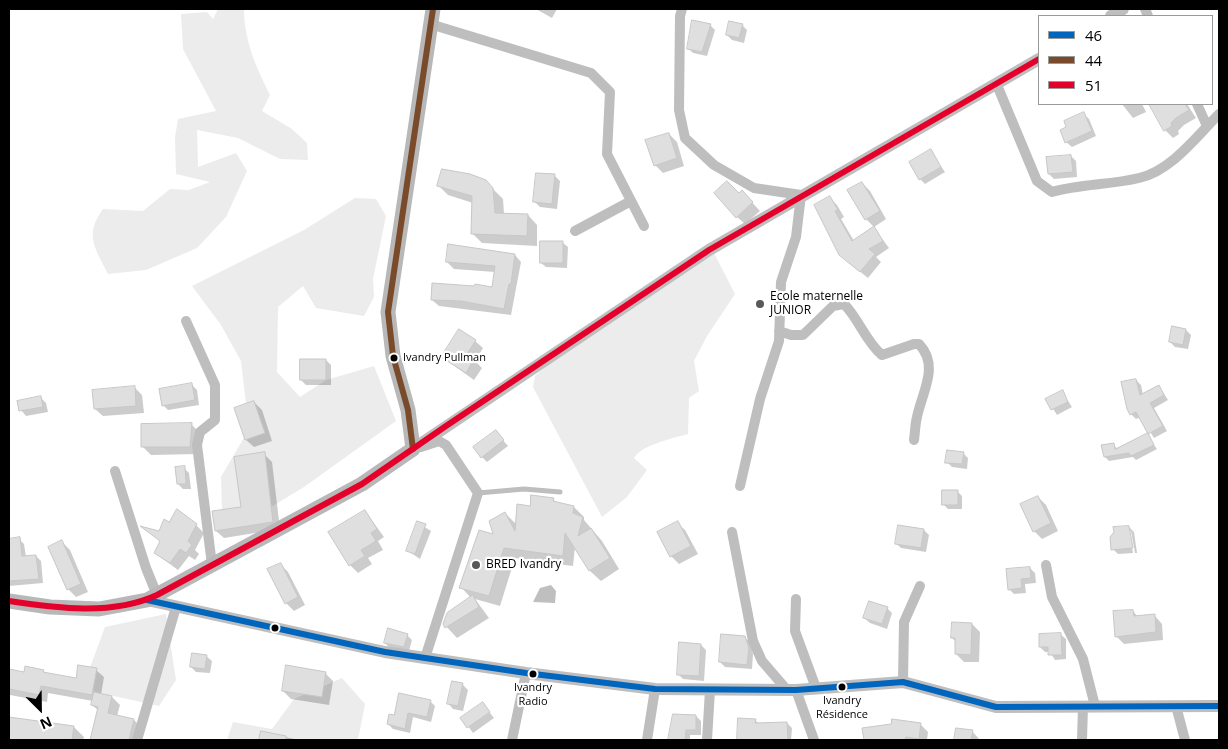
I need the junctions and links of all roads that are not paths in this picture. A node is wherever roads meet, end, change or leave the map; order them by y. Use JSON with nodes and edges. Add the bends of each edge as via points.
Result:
{"nodes":[{"id":1,"x":432,"y":9,"type":"edge"},
{"id":2,"x":682,"y":9,"type":"edge"},
{"id":3,"x":430,"y":24,"type":"junction"},
{"id":4,"x":1038,"y":61,"type":"edge"},
{"id":5,"x":997,"y":85,"type":"junction"},
{"id":6,"x":1200,"y":108,"type":"edge"},
{"id":7,"x":1219,"y":113,"type":"edge"},
{"id":8,"x":1208,"y":126,"type":"junction"},
{"id":9,"x":801,"y":195,"type":"junction"},
{"id":10,"x":631,"y":201,"type":"junction"},
{"id":11,"x":644,"y":226,"type":"dead end"},
{"id":12,"x":576,"y":231,"type":"dead end"},
{"id":13,"x":186,"y":321,"type":"dead end"},
{"id":14,"x":779,"y":331,"type":"junction"},
{"id":15,"x":914,"y":440,"type":"dead end"},
{"id":16,"x":413,"y":449,"type":"junction"},
{"id":17,"x":115,"y":471,"type":"dead end"},
{"id":18,"x":740,"y":486,"type":"dead end"},
{"id":19,"x":560,"y":492,"type":"dead end"},
{"id":20,"x":478,"y":493,"type":"junction"},
{"id":21,"x":732,"y":532,"type":"dead end"},
{"id":22,"x":212,"y":565,"type":"junction"},
{"id":23,"x":1046,"y":565,"type":"dead end"},
{"id":24,"x":920,"y":586,"type":"dead end"},
{"id":25,"x":152,"y":598,"type":"junction"},
{"id":26,"x":796,"y":599,"type":"dead end"},
{"id":27,"x":9,"y":601,"type":"edge"},
{"id":28,"x":176,"y":607,"type":"junction"},
{"id":29,"x":425,"y":658,"type":"junction"},
{"id":30,"x":526,"y":673,"type":"junction"},
{"id":31,"x":903,"y":682,"type":"junction"},
{"id":32,"x":655,"y":688,"type":"junction"},
{"id":33,"x":816,"y":688,"type":"junction"},
{"id":34,"x":710,"y":690,"type":"junction"},
{"id":35,"x":791,"y":690,"type":"junction"},
{"id":36,"x":1089,"y":706,"type":"junction"},
{"id":37,"x":1176,"y":706,"type":"junction"},
{"id":38,"x":1219,"y":706,"type":"edge"},
{"id":39,"x":136,"y":740,"type":"edge"},
{"id":40,"x":512,"y":740,"type":"edge"},
{"id":41,"x":647,"y":740,"type":"edge"},
{"id":42,"x":707,"y":740,"type":"edge"},
{"id":43,"x":814,"y":740,"type":"edge"},
{"id":44,"x":1082,"y":740,"type":"edge"},
{"id":45,"x":1185,"y":740,"type":"edge"}],
"edges":[{"from":1,"to":3,"type":"main road"},
{"from":2,"to":9,"type":"street","via":[[679,110],[685,138],[714,165],[754,188]]},
{"from":3,"to":10,"type":"street","via":[[591,73],[610,92],[607,154]]},
{"from":3,"to":16,"type":"main road","via":[[388,312],[393,356],[408,410]]},
{"from":4,"to":5,"type":"street"},
{"from":5,"to":8,"type":"street","via":[[1036,181],[1052,192],[1141,178],[1175,160]]},
{"from":5,"to":9,"type":"street"},
{"from":6,"to":7,"type":"street"},
{"from":6,"to":8,"type":"street"},
{"from":7,"to":8,"type":"street"},
{"from":9,"to":14,"type":"street","via":[[796,237],[781,282]]},
{"from":9,"to":16,"type":"street","via":[[703,255]]},
{"from":10,"to":11,"type":"street"},
{"from":10,"to":12,"type":"street"},
{"from":13,"to":22,"type":"street","via":[[215,385],[216,420],[200,432],[197,445]]},
{"from":14,"to":15,"type":"street","via":[[802,335],[832,306],[844,304],[882,355],[919,344],[929,358],[929,366]]},
{"from":14,"to":18,"type":"street","via":[[779,341],[746,449]]},
{"from":16,"to":20,"type":"street","via":[[439,441],[446,445]]},
{"from":16,"to":22,"type":"main road","via":[[362,484]]},
{"from":17,"to":25,"type":"street","via":[[146,568]]},
{"from":19,"to":20,"type":"lane","via":[[524,489]]},
{"from":20,"to":29,"type":"street"},
{"from":21,"to":35,"type":"street","via":[[753,641],[762,661]]},
{"from":22,"to":25,"type":"main road"},
{"from":23,"to":36,"type":"street","via":[[1052,597],[1083,659]]},
{"from":24,"to":31,"type":"street","via":[[904,622]]},
{"from":25,"to":27,"type":"main road","via":[[99,609]]},
{"from":25,"to":28,"type":"street"},
{"from":26,"to":33,"type":"street","via":[[795,631]]},
{"from":28,"to":29,"type":"street"},
{"from":28,"to":39,"type":"street"},
{"from":29,"to":30,"type":"street"},
{"from":30,"to":32,"type":"street"},
{"from":30,"to":40,"type":"street"},
{"from":31,"to":33,"type":"street"},
{"from":31,"to":36,"type":"street","via":[[996,707]]},
{"from":32,"to":34,"type":"street"},
{"from":32,"to":41,"type":"street"},
{"from":33,"to":35,"type":"street"},
{"from":34,"to":35,"type":"street"},
{"from":34,"to":42,"type":"street"},
{"from":35,"to":43,"type":"street"},
{"from":36,"to":37,"type":"street"},
{"from":36,"to":44,"type":"street"},
{"from":37,"to":38,"type":"street"},
{"from":37,"to":45,"type":"street"}]}
